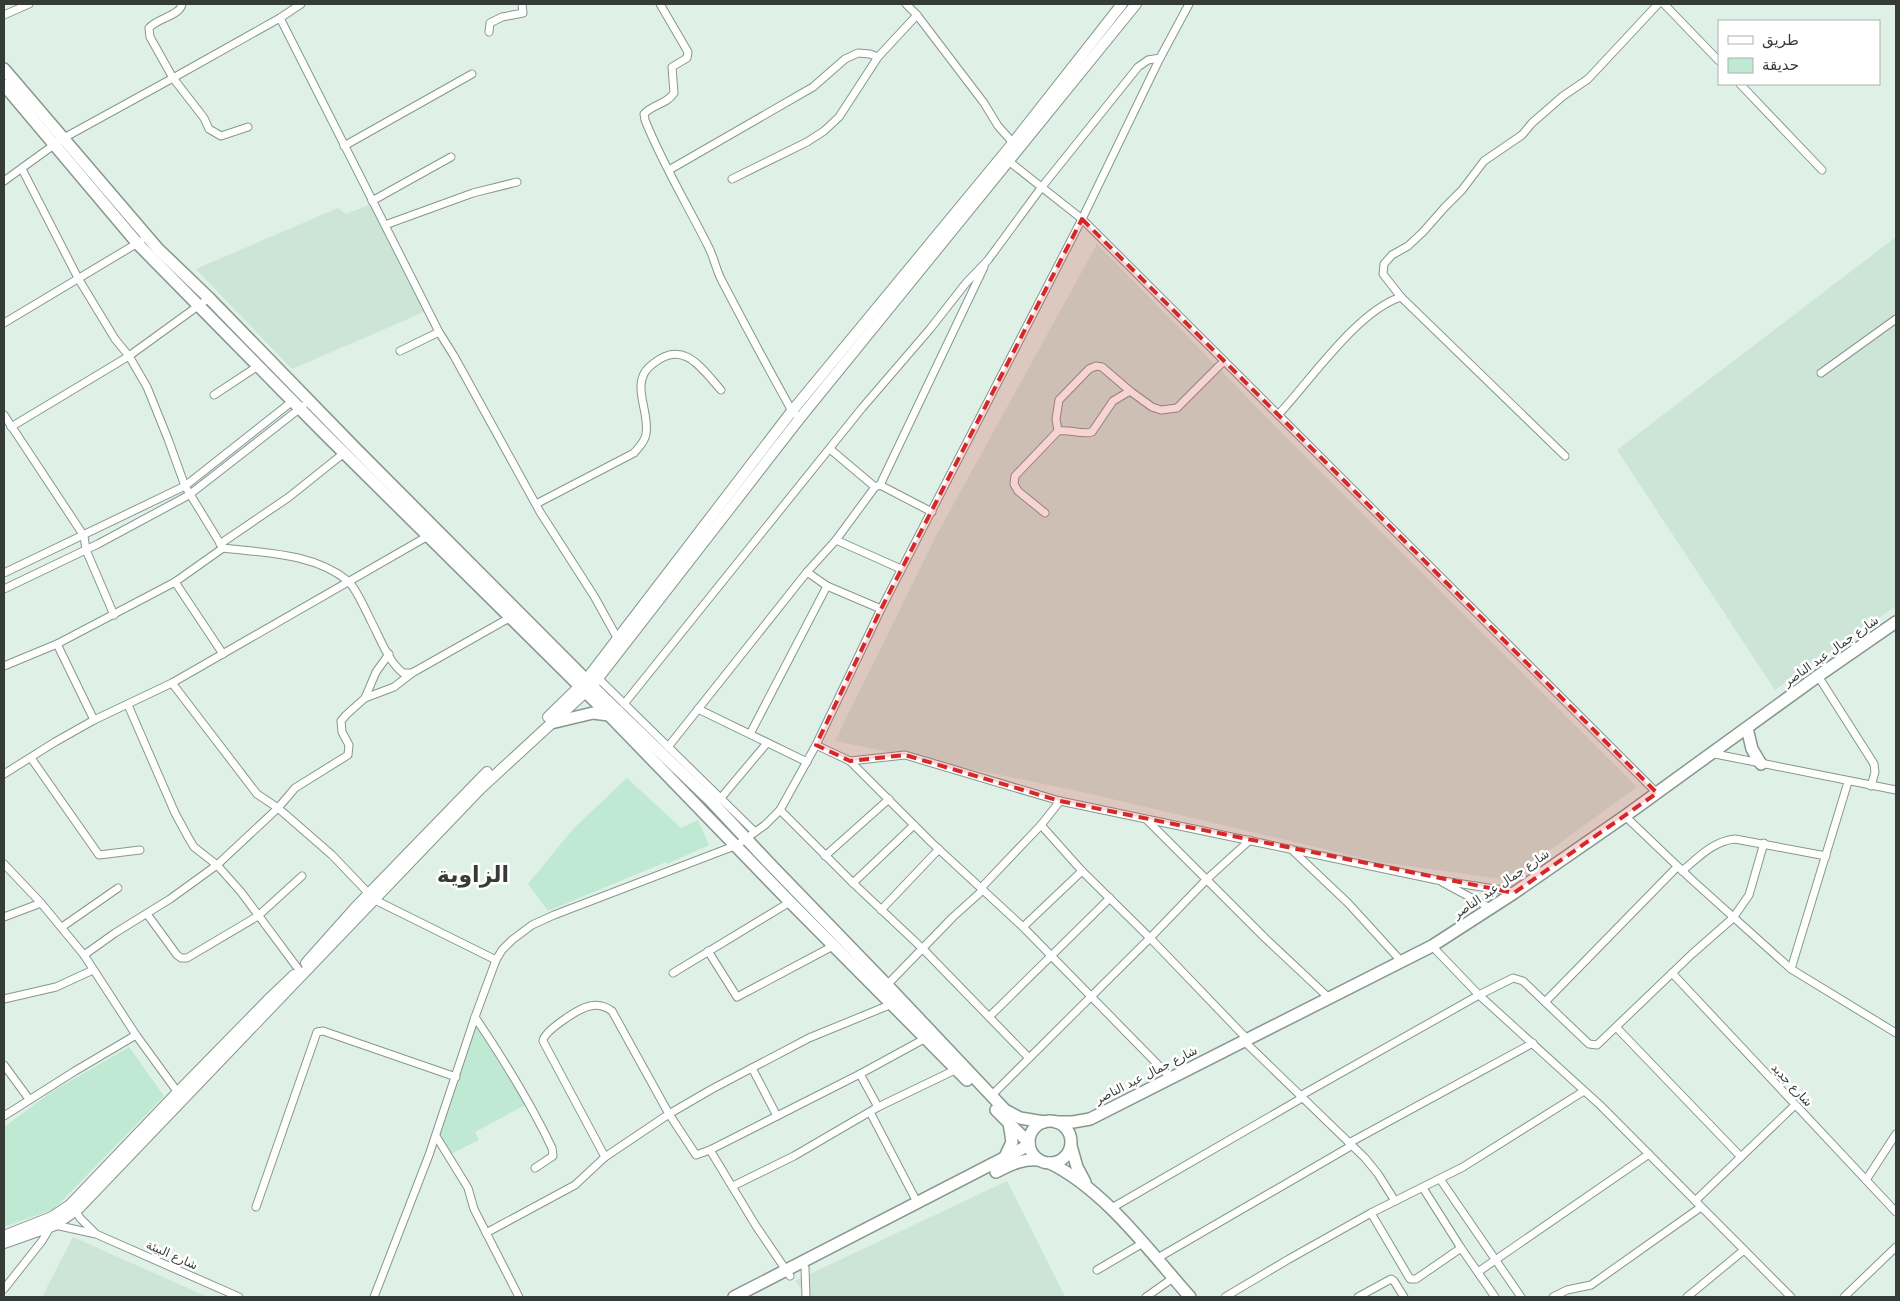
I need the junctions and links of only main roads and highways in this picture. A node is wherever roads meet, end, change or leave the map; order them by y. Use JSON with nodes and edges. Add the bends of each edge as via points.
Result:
{"nodes":[{"id":1,"x":1122,"y":4,"type":"edge"},
{"id":2,"x":1136,"y":4,"type":"edge"},
{"id":3,"x":4,"y":69,"type":"edge"},
{"id":4,"x":4,"y":86,"type":"edge"},
{"id":5,"x":8,"y":94,"type":"edge"},
{"id":6,"x":58,"y":142,"type":"junction"},
{"id":7,"x":1016,"y":146,"type":"junction"},
{"id":8,"x":205,"y":302,"type":"junction"},
{"id":9,"x":796,"y":415,"type":"junction"},
{"id":10,"x":1896,"y":622,"type":"edge"},
{"id":11,"x":588,"y":684,"type":"junction"},
{"id":12,"x":609,"y":715,"type":"junction"},
{"id":13,"x":551,"y":723,"type":"junction"},
{"id":14,"x":1747,"y":728,"type":"junction"},
{"id":15,"x":1761,"y":764,"type":"road end"},
{"id":16,"x":746,"y":838,"type":"junction"},
{"id":17,"x":372,"y":897,"type":"junction"},
{"id":18,"x":180,"y":1096,"type":"junction"},
{"id":19,"x":1090,"y":1119,"type":"junction"},
{"id":20,"x":1044,"y":1122,"type":"junction"},
{"id":21,"x":1056,"y":1122,"type":"junction"},
{"id":22,"x":1009,"y":1123,"type":"junction"},
{"id":23,"x":1029,"y":1144,"type":"junction"},
{"id":24,"x":1071,"y":1144,"type":"junction"},
{"id":25,"x":1004,"y":1160,"type":"junction"},
{"id":26,"x":1045,"y":1162,"type":"junction"},
{"id":27,"x":1087,"y":1186,"type":"junction"},
{"id":28,"x":4,"y":1236,"type":"edge"},
{"id":29,"x":4,"y":1244,"type":"edge"},
{"id":30,"x":788,"y":1274,"type":"junction"},
{"id":31,"x":734,"y":1297,"type":"edge"},
{"id":32,"x":749,"y":1297,"type":"edge"},
{"id":33,"x":1190,"y":1297,"type":"edge"}],
"edges":[{"from":1,"to":7,"type":"main road"},
{"from":2,"to":7,"type":"main road"},
{"from":3,"to":6,"type":"main road"},
{"from":4,"to":5,"type":"main road"},
{"from":5,"to":6,"type":"main road"},
{"from":6,"to":8,"type":"main road","via":[[142,240]]},
{"from":7,"to":9,"type":"main road"},
{"from":8,"to":11,"type":"main road","via":[[306,397]]},
{"from":8,"to":11,"type":"main road","via":[[258,366],[344,453],[511,617]]},
{"from":9,"to":11,"type":"main road","via":[[622,647]]},
{"from":9,"to":11,"type":"main road","via":[[617,637]]},
{"from":10,"to":14,"type":"main road","name":"شارع جمال عبد الناصر"},
{"from":11,"to":12,"type":"main road"},
{"from":11,"to":13,"type":"main road"},
{"from":11,"to":16,"type":"main road","via":[[672,762]]},
{"from":11,"to":17,"type":"main road","via":[[471,787]]},
{"from":12,"to":13,"type":"main road","via":[[593,713]]},
{"from":12,"to":16,"type":"main road"},
{"from":13,"to":17,"type":"main road"},
{"from":14,"to":15,"type":"main road","via":[[1752,749]]},
{"from":14,"to":19,"type":"main road","name":"شارع جمال عبد الناصر","via":[[1514,893],[1432,946]]},
{"from":16,"to":20,"type":"main road","via":[[1005,1110],[1028,1120]]},
{"from":16,"to":22,"type":"main road","via":[[790,902]]},
{"from":17,"to":18,"type":"main road"},
{"from":17,"to":18,"type":"main road","via":[[271,997]]},
{"from":18,"to":28,"type":"main road","via":[[65,1209]]},
{"from":18,"to":29,"type":"main road","via":[[76,1211],[53,1225]]},
{"from":19,"to":21,"type":"main road","name":"شارع جمال عبد الناصر"},
{"from":19,"to":24,"type":"main road","name":"شارع جمال عبد الناصر","via":[[1079,1129]]},
{"from":20,"to":21,"type":"main road"},
{"from":20,"to":23,"type":"main road","via":[[1032,1131]]},
{"from":21,"to":24,"type":"main road","via":[[1067,1129]]},
{"from":22,"to":23,"type":"main road"},
{"from":22,"to":25,"type":"main road","via":[[1012,1142]]},
{"from":23,"to":25,"type":"main road"},
{"from":23,"to":26,"type":"main road","via":[[1034,1156]]},
{"from":24,"to":26,"type":"main road","via":[[1064,1158]]},
{"from":24,"to":27,"type":"main road","via":[[1077,1167]]},
{"from":25,"to":30,"type":"main road"},
{"from":26,"to":27,"type":"main road"},
{"from":26,"to":30,"type":"main road","via":[[1026,1160],[1012,1164]]},
{"from":27,"to":33,"type":"main road"},
{"from":30,"to":31,"type":"main road"},
{"from":30,"to":32,"type":"main road"}]}
